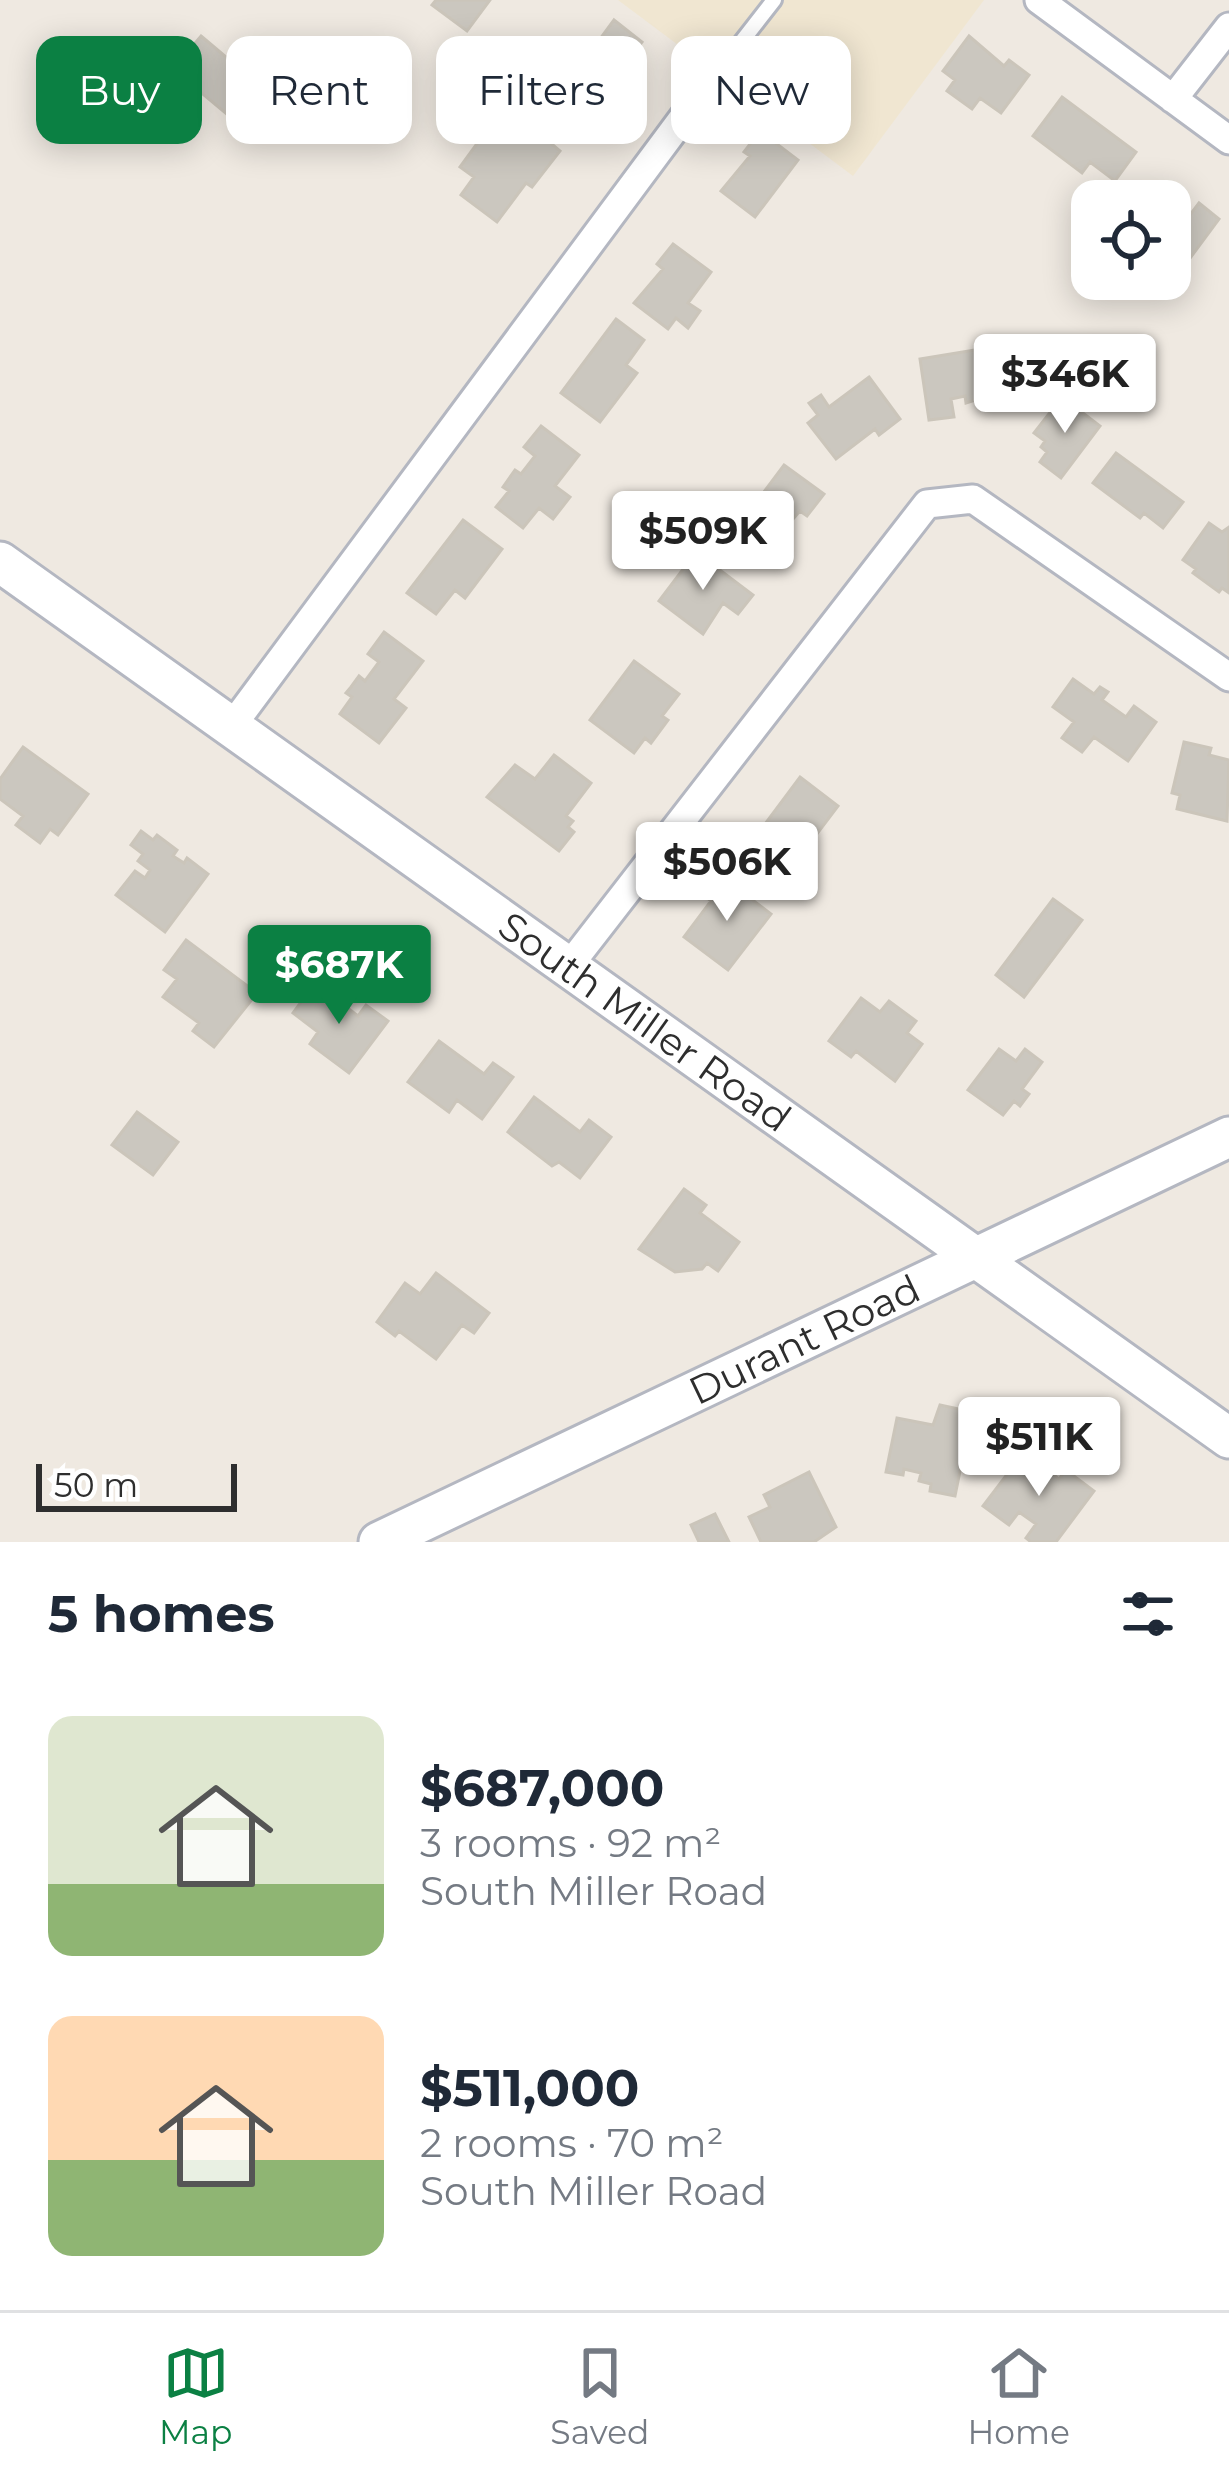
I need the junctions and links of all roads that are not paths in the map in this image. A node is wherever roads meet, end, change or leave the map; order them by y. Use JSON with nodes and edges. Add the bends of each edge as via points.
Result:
{"nodes":[{"id":1,"x":763,"y":0,"type":"edge"},
{"id":2,"x":774,"y":0,"type":"edge"},
{"id":3,"x":1039,"y":0,"type":"edge"},
{"id":4,"x":758,"y":21,"type":"junction"},
{"id":5,"x":1229,"y":27,"type":"edge"},
{"id":6,"x":746,"y":36,"type":"edge"},
{"id":7,"x":1174,"y":99,"type":"junction"},
{"id":8,"x":671,"y":134,"type":"edge"},
{"id":9,"x":1229,"y":140,"type":"edge"},
{"id":10,"x":0,"y":562,"type":"edge"},
{"id":11,"x":1229,"y":677,"type":"edge"},
{"id":12,"x":232,"y":727,"type":"junction"},
{"id":13,"x":568,"y":967,"type":"junction"},
{"id":14,"x":1229,"y":1137,"type":"edge"},
{"id":15,"x":975,"y":1258,"type":"junction"},
{"id":16,"x":1229,"y":1438,"type":"edge"},
{"id":17,"x":438,"y":1529,"type":"edge"},
{"id":18,"x":379,"y":1542,"type":"edge"}],
"edges":[{"from":1,"to":4,"type":"lane"},
{"from":2,"to":4,"type":"lane"},
{"from":3,"to":7,"type":"street"},
{"from":4,"to":6,"type":"lane"},
{"from":5,"to":7,"type":"street"},
{"from":7,"to":9,"type":"street"},
{"from":8,"to":12,"type":"street"},
{"from":10,"to":12,"type":"street","name":"South Miller Road"},
{"from":11,"to":13,"type":"street","via":[[973,500],[927,504]]},
{"from":12,"to":13,"type":"street","name":"South Miller Road"},
{"from":13,"to":15,"type":"street","name":"South Miller Road"},
{"from":14,"to":15,"type":"street","name":"Durant Road"},
{"from":15,"to":16,"type":"street","name":"South Miller Road"},
{"from":15,"to":17,"type":"street","name":"Durant Road"},
{"from":17,"to":18,"type":"street","name":"Durant Road"}]}
